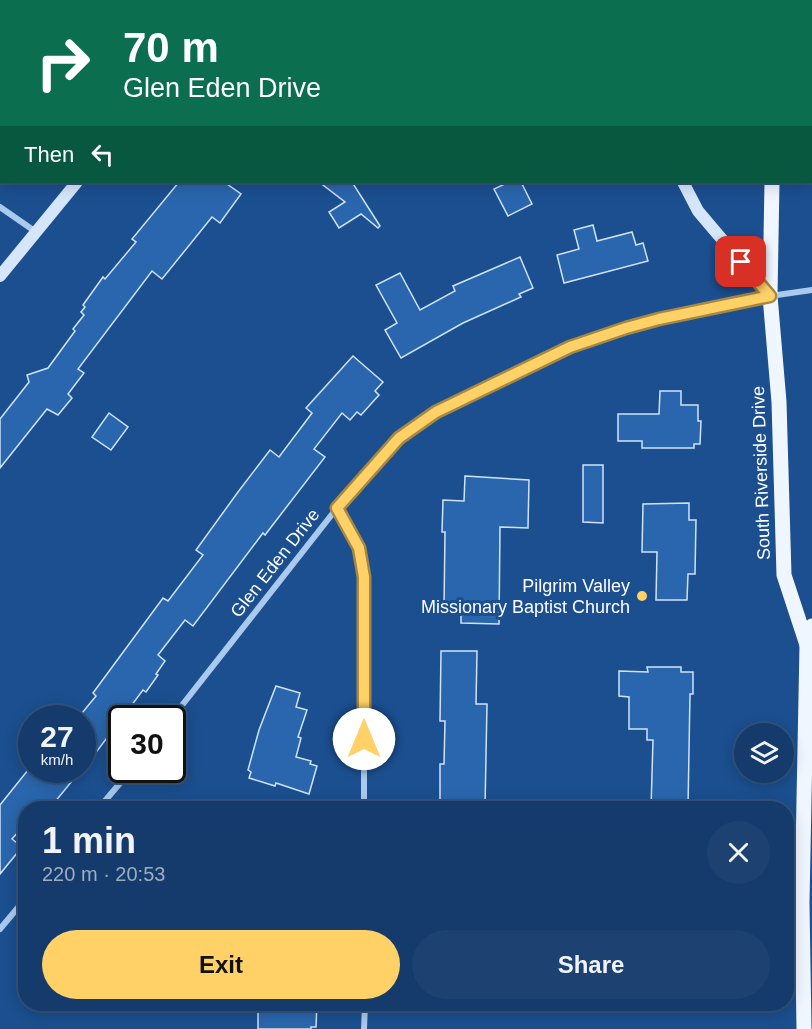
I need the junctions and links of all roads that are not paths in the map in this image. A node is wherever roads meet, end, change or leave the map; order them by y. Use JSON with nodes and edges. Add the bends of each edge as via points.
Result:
{"nodes":[{"id":1,"x":76,"y":183,"type":"edge"},
{"id":2,"x":684,"y":183,"type":"edge"},
{"id":3,"x":772,"y":183,"type":"edge"},
{"id":4,"x":0,"y":207,"type":"edge"},
{"id":5,"x":36,"y":232,"type":"junction"},
{"id":6,"x":0,"y":276,"type":"edge"},
{"id":7,"x":812,"y":290,"type":"edge"},
{"id":8,"x":770,"y":296,"type":"junction"},
{"id":9,"x":337,"y":508,"type":"junction"},
{"id":10,"x":812,"y":626,"type":"edge"},
{"id":11,"x":807,"y":645,"type":"junction"},
{"id":12,"x":182,"y":705,"type":"edge"},
{"id":13,"x":120,"y":783,"type":"edge"},
{"id":14,"x":105,"y":801,"type":"edge"},
{"id":15,"x":364,"y":801,"type":"edge"},
{"id":16,"x":18,"y":908,"type":"edge"},
{"id":17,"x":0,"y":929,"type":"edge"},
{"id":18,"x":365,"y":1011,"type":"edge"},
{"id":19,"x":364,"y":1029,"type":"edge"},
{"id":20,"x":804,"y":1029,"type":"edge"}],
"edges":[{"from":1,"to":5,"type":"street"},
{"from":2,"to":8,"type":"street","via":[[698,212]]},
{"from":3,"to":8,"type":"main road","name":"South Riverside Drive"},
{"from":4,"to":5,"type":"street"},
{"from":5,"to":6,"type":"street"},
{"from":7,"to":8,"type":"street","name":"Glen Eden Drive"},
{"from":8,"to":9,"type":"street","name":"Glen Eden Drive","via":[[676,315],[570,347],[436,412],[399,438]]},
{"from":8,"to":11,"type":"main road","name":"South Riverside Drive","via":[[779,402],[784,575]]},
{"from":9,"to":12,"type":"street","name":"Glen Eden Drive"},
{"from":9,"to":15,"type":"street","via":[[359,548],[364,577]]},
{"from":10,"to":11,"type":"main road","name":"South Riverside Drive"},
{"from":11,"to":20,"type":"main road","name":"South Riverside Drive"},
{"from":13,"to":14,"type":"street"},
{"from":16,"to":17,"type":"street"},
{"from":18,"to":19,"type":"street"}]}
